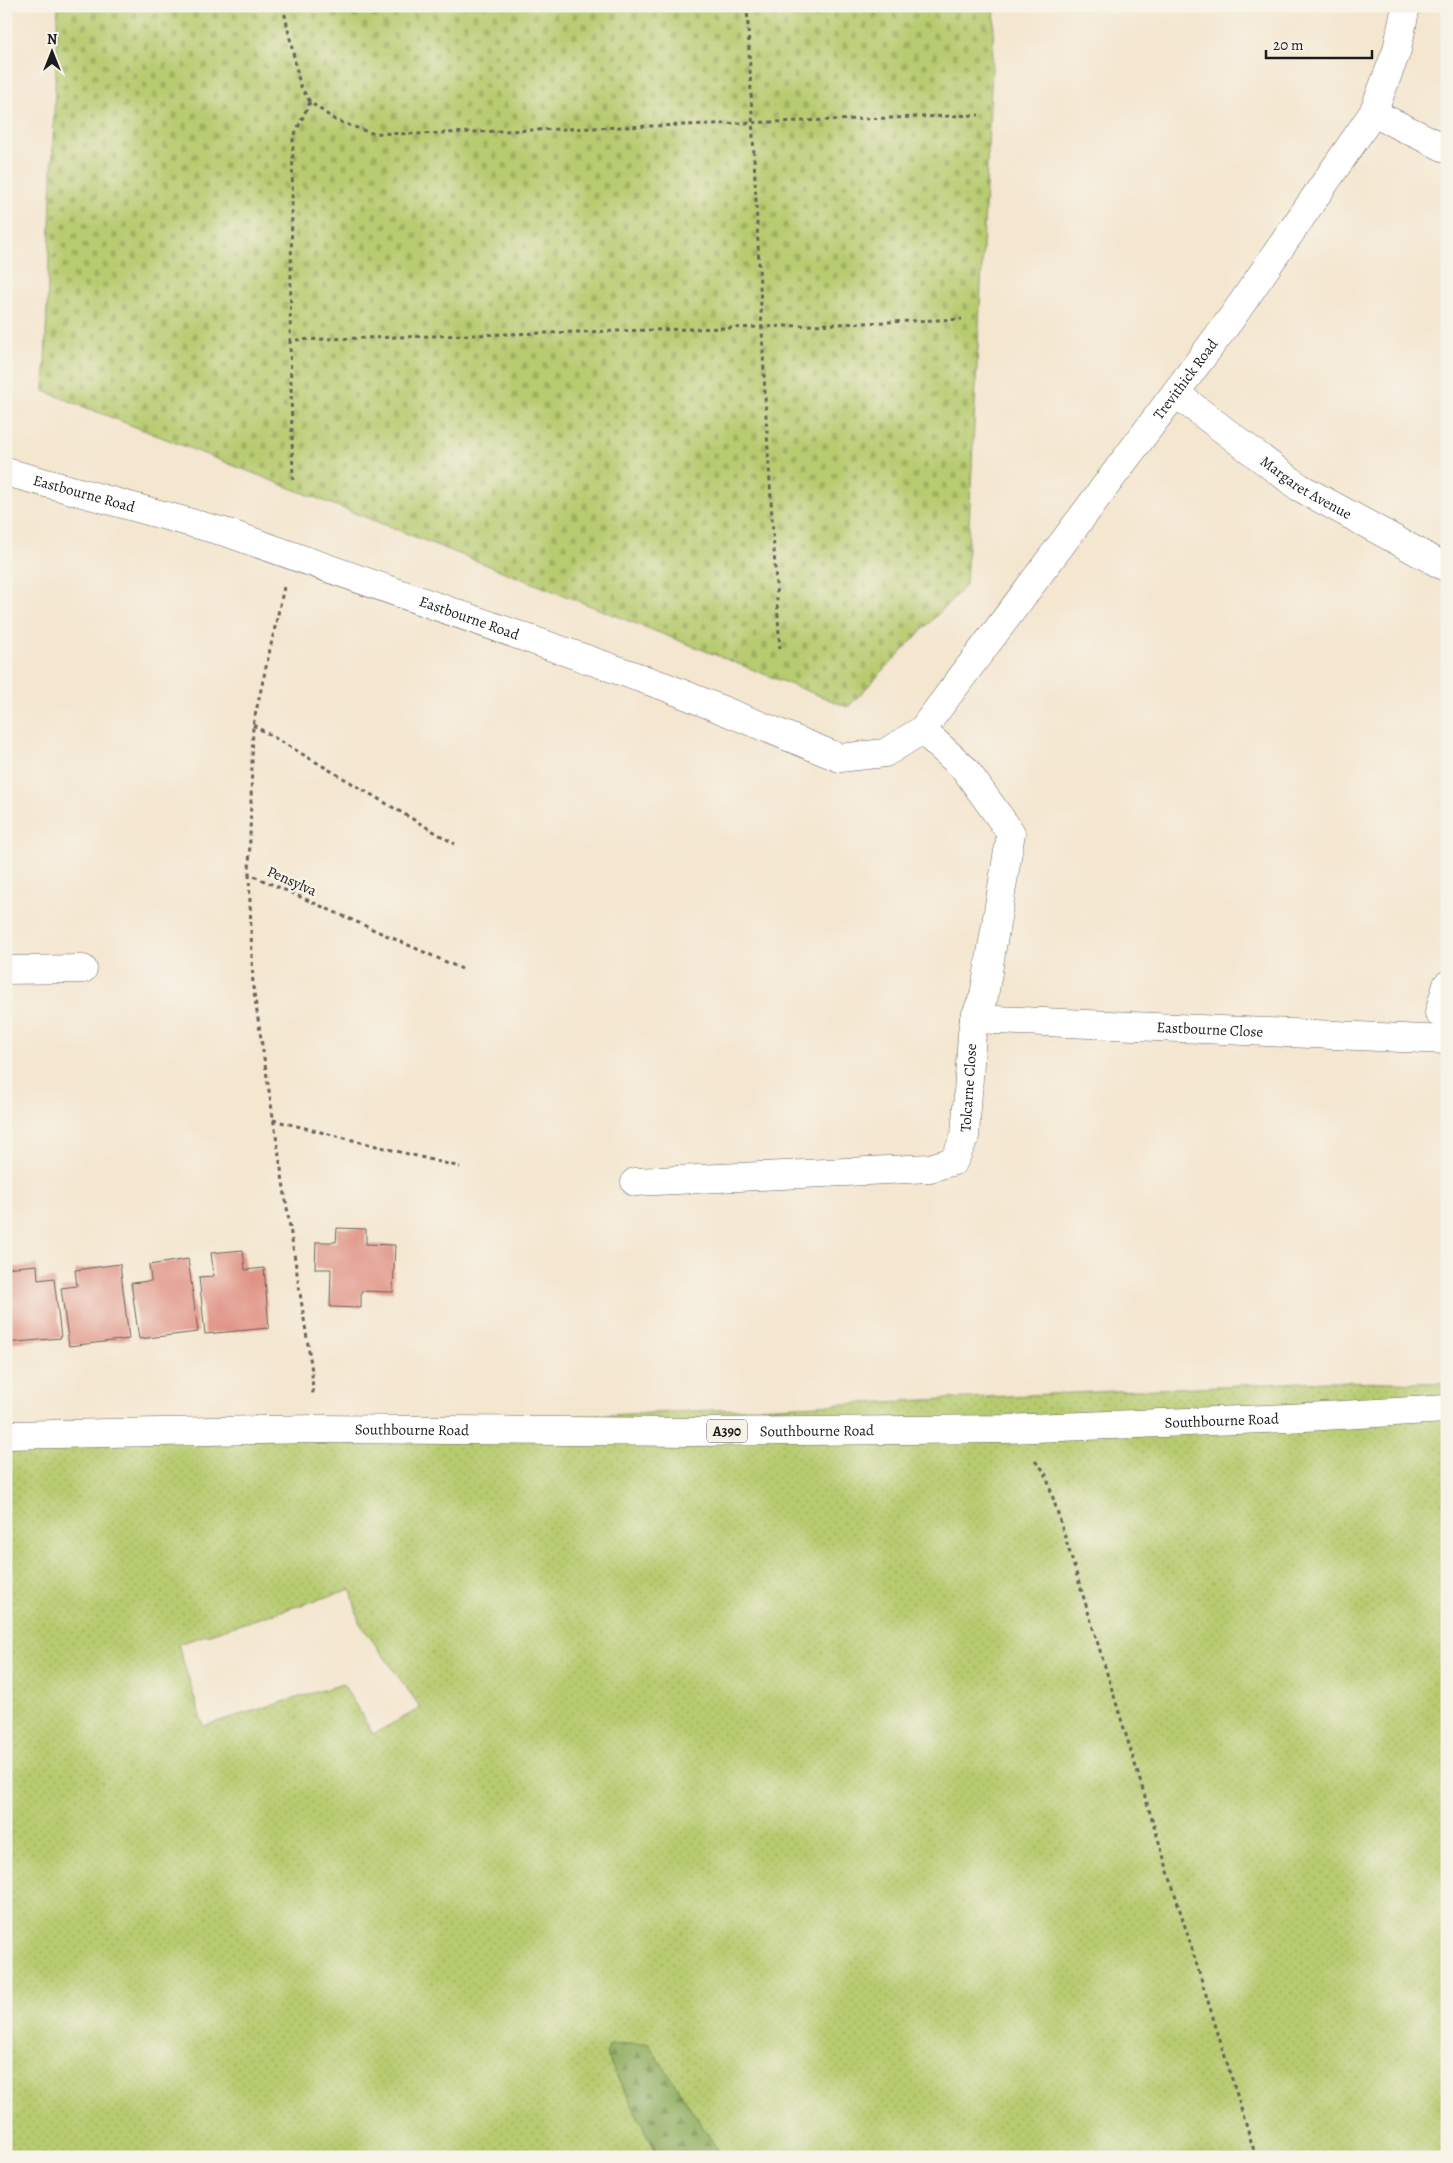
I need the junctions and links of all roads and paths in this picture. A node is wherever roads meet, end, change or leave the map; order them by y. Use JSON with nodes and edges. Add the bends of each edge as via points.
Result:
{"nodes":[{"id":1,"x":283,"y":6,"type":"edge"},
{"id":2,"x":747,"y":6,"type":"edge"},
{"id":3,"x":1406,"y":6,"type":"edge"},
{"id":4,"x":310,"y":102,"type":"junction"},
{"id":5,"x":1373,"y":112,"type":"junction"},
{"id":6,"x":980,"y":116,"type":"dead end"},
{"id":7,"x":752,"y":123,"type":"junction"},
{"id":8,"x":1447,"y":149,"type":"edge"},
{"id":9,"x":962,"y":319,"type":"dead end"},
{"id":10,"x":762,"y":327,"type":"junction"},
{"id":11,"x":290,"y":340,"type":"junction"},
{"id":12,"x":1175,"y":393,"type":"junction"},
{"id":13,"x":6,"y":472,"type":"edge"},
{"id":14,"x":293,"y":480,"type":"dead end"},
{"id":15,"x":289,"y":554,"type":"junction"},
{"id":16,"x":1447,"y":568,"type":"edge"},
{"id":17,"x":780,"y":651,"type":"dead end"},
{"id":18,"x":252,"y":725,"type":"junction"},
{"id":19,"x":922,"y":730,"type":"junction"},
{"id":20,"x":455,"y":844,"type":"dead end"},
{"id":21,"x":249,"y":874,"type":"junction"},
{"id":22,"x":83,"y":969,"type":"dead end"},
{"id":23,"x":462,"y":969,"type":"dead end"},
{"id":24,"x":6,"y":970,"type":"edge"},
{"id":25,"x":1447,"y":985,"type":"edge"},
{"id":26,"x":1440,"y":1013,"type":"dead end"},
{"id":27,"x":974,"y":1019,"type":"junction"},
{"id":28,"x":1447,"y":1040,"type":"edge"},
{"id":29,"x":273,"y":1120,"type":"junction"},
{"id":30,"x":460,"y":1167,"type":"dead end"},
{"id":31,"x":635,"y":1182,"type":"dead end"},
{"id":32,"x":1447,"y":1409,"type":"edge"},
{"id":33,"x":315,"y":1429,"type":"junction"},
{"id":34,"x":1007,"y":1429,"type":"junction"},
{"id":35,"x":6,"y":1435,"type":"edge"},
{"id":36,"x":1256,"y":2157,"type":"edge"}],
"edges":[{"from":1,"to":4,"type":"path","via":[[300,85]]},
{"from":2,"to":7,"type":"path"},
{"from":3,"to":5,"type":"main road","name":"Trevithick Road","via":[[1397,50]]},
{"from":4,"to":7,"type":"path","via":[[336,120],[371,133]]},
{"from":4,"to":11,"type":"path","via":[[293,138]]},
{"from":5,"to":8,"type":"main road"},
{"from":5,"to":12,"type":"main road","name":"Trevithick Road","via":[[1233,316]]},
{"from":6,"to":7,"type":"path"},
{"from":7,"to":10,"type":"path"},
{"from":9,"to":10,"type":"path"},
{"from":10,"to":11,"type":"path"},
{"from":10,"to":17,"type":"path"},
{"from":11,"to":14,"type":"path"},
{"from":12,"to":16,"type":"main road","name":"Margaret Avenue","via":[[1299,487]]},
{"from":12,"to":19,"type":"main road","name":"Trevithick Road"},
{"from":13,"to":15,"type":"main road","name":"Eastbourne Road","via":[[228,532]]},
{"from":15,"to":18,"type":"path","name":"Pensylva","via":[[287,576]]},
{"from":15,"to":19,"type":"main road","name":"Eastbourne Road","via":[[666,687],[840,758],[885,753]]},
{"from":18,"to":20,"type":"path"},
{"from":18,"to":21,"type":"path","name":"Pensylva"},
{"from":19,"to":27,"type":"main road","name":"Tolcarne Close","via":[[966,768],[1010,833],[984,996]]},
{"from":21,"to":23,"type":"path","name":"Pensylva"},
{"from":21,"to":29,"type":"path","via":[[253,986]]},
{"from":22,"to":24,"type":"main road"},
{"from":25,"to":26,"type":"main road"},
{"from":27,"to":28,"type":"main road","name":"Eastbourne Close"},
{"from":27,"to":31,"type":"main road","name":"Tolcarne Close","via":[[965,1136],[954,1161],[930,1168]]},
{"from":29,"to":30,"type":"path"},
{"from":29,"to":33,"type":"path","via":[[312,1371]]},
{"from":32,"to":34,"type":"main road","name":"Southbourne Road","number":"A390"},
{"from":33,"to":34,"type":"main road","name":"Southbourne Road","number":"A390","via":[[691,1432]]},
{"from":33,"to":35,"type":"main road","name":"Southbourne Road","number":"A390"},
{"from":34,"to":36,"type":"path","via":[[1045,1472]]}]}
